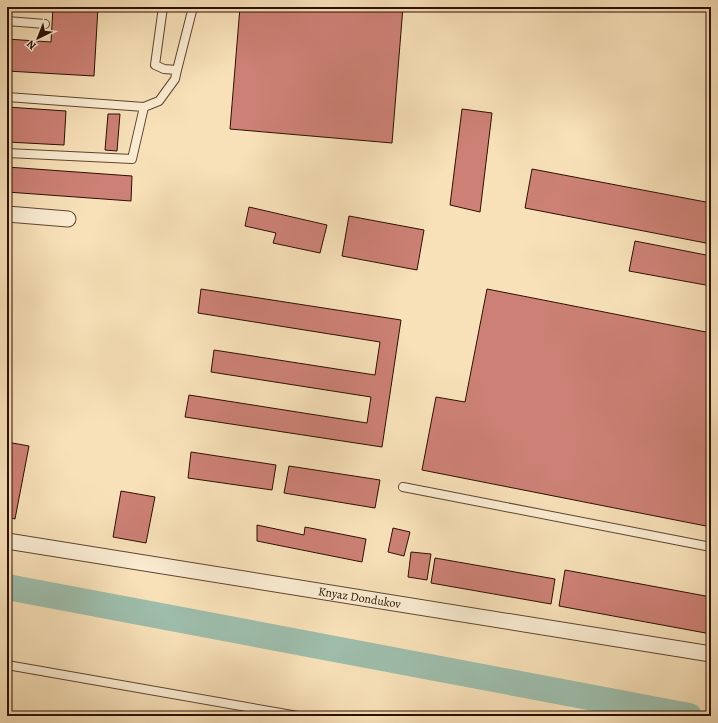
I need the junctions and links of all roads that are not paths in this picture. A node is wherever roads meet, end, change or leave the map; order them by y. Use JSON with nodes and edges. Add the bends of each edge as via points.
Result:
{"nodes":[{"id":1,"x":163,"y":7,"type":"edge"},
{"id":2,"x":193,"y":7,"type":"edge"},
{"id":3,"x":7,"y":21,"type":"edge"},
{"id":4,"x":45,"y":24,"type":"dead end"},
{"id":5,"x":177,"y":70,"type":"junction"},
{"id":6,"x":7,"y":97,"type":"edge"},
{"id":7,"x":144,"y":107,"type":"junction"},
{"id":8,"x":7,"y":153,"type":"edge"},
{"id":9,"x":7,"y":214,"type":"edge"},
{"id":10,"x":68,"y":219,"type":"dead end"},
{"id":11,"x":403,"y":487,"type":"dead end"},
{"id":12,"x":7,"y":541,"type":"edge"},
{"id":13,"x":711,"y":547,"type":"edge"},
{"id":14,"x":711,"y":654,"type":"edge"},
{"id":15,"x":7,"y":665,"type":"edge"},
{"id":16,"x":298,"y":716,"type":"edge"}],
"edges":[{"from":1,"to":5,"type":"lane","via":[[155,65]]},
{"from":2,"to":5,"type":"lane"},
{"from":3,"to":4,"type":"lane"},
{"from":5,"to":7,"type":"lane","via":[[175,79],[159,101]]},
{"from":6,"to":7,"type":"lane"},
{"from":7,"to":8,"type":"lane","via":[[132,159]]},
{"from":9,"to":10,"type":"street"},
{"from":11,"to":13,"type":"lane"},
{"from":12,"to":14,"type":"street","name":"Knyaz Dondukov"},
{"from":15,"to":16,"type":"lane"}]}
